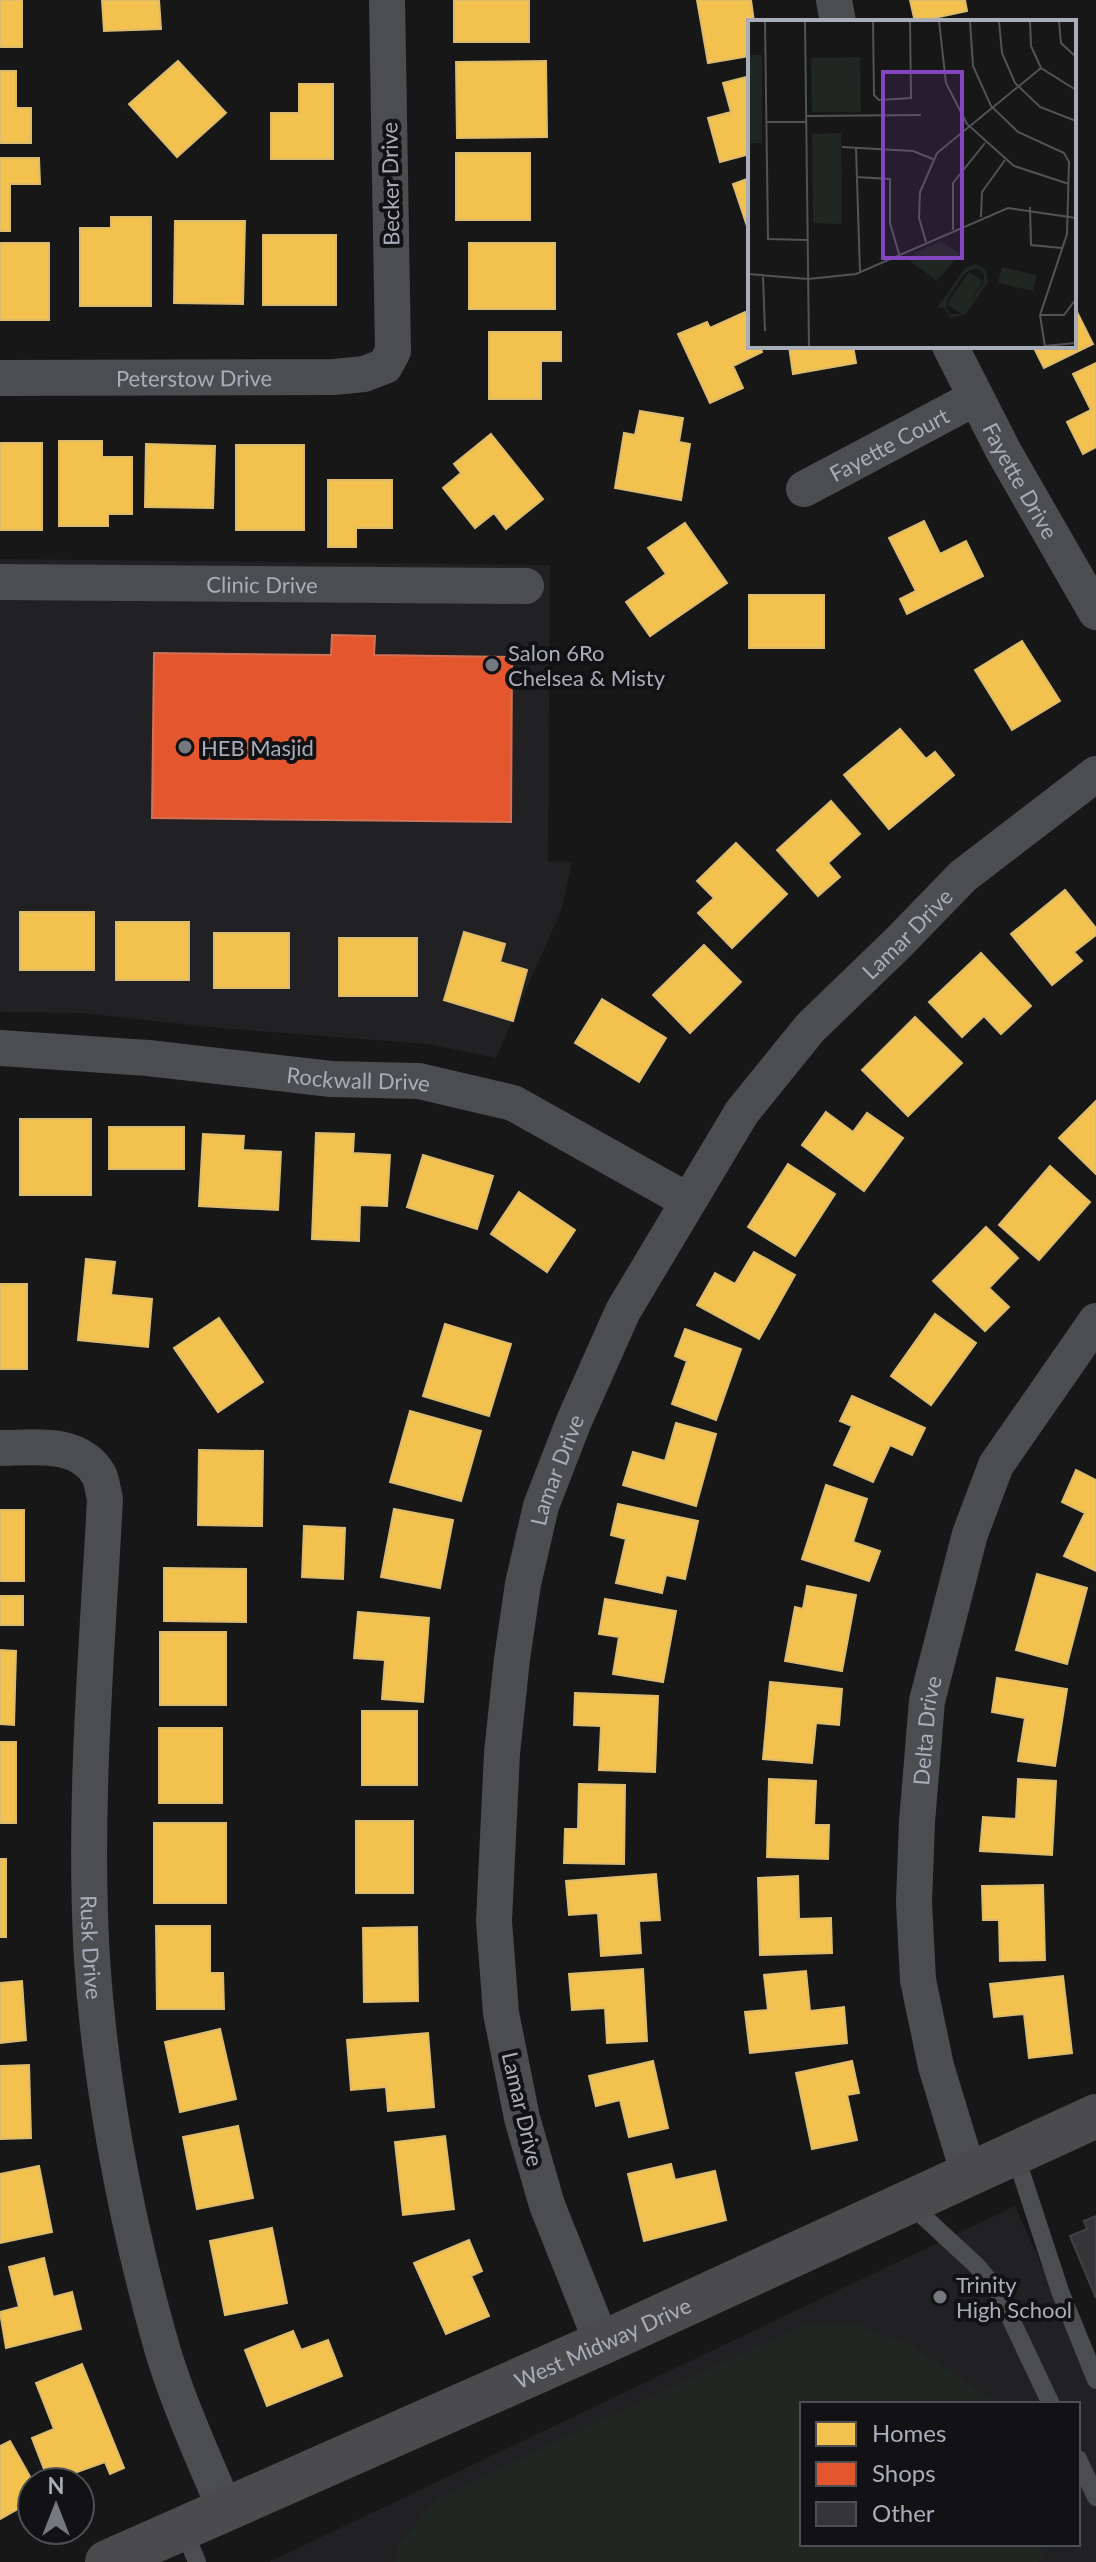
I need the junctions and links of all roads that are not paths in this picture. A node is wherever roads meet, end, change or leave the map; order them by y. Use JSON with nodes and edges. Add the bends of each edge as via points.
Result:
{"nodes":[{"id":1,"x":387,"y":0,"type":"edge"},
{"id":2,"x":834,"y":0,"type":"edge"},
{"id":3,"x":838,"y":20,"type":"edge"},
{"id":4,"x":951,"y":348,"type":"edge"},
{"id":5,"x":385,"y":366,"type":"joint"},
{"id":6,"x":0,"y":378,"type":"edge"},
{"id":7,"x":975,"y":398,"type":"junction"},
{"id":8,"x":804,"y":489,"type":"dead end"},
{"id":9,"x":0,"y":582,"type":"edge"},
{"id":10,"x":526,"y":586,"type":"dead end"},
{"id":11,"x":1096,"y":612,"type":"edge"},
{"id":12,"x":1096,"y":774,"type":"edge"},
{"id":13,"x":0,"y":1048,"type":"edge"},
{"id":14,"x":688,"y":1201,"type":"junction"},
{"id":15,"x":1096,"y":1321,"type":"edge"},
{"id":16,"x":0,"y":1448,"type":"edge"},
{"id":17,"x":1096,"y":2116,"type":"edge"},
{"id":18,"x":1015,"y":2154,"type":"junction"},
{"id":19,"x":969,"y":2175,"type":"junction"},
{"id":20,"x":908,"y":2203,"type":"junction"},
{"id":21,"x":602,"y":2343,"type":"junction"},
{"id":22,"x":1096,"y":2380,"type":"edge"},
{"id":23,"x":1050,"y":2402,"type":"edge"},
{"id":24,"x":1080,"y":2463,"type":"edge"},
{"id":25,"x":1096,"y":2497,"type":"edge"},
{"id":26,"x":225,"y":2509,"type":"junction"},
{"id":27,"x":190,"y":2545,"type":"edge"},
{"id":28,"x":107,"y":2562,"type":"edge"}],
"edges":[{"from":1,"to":5,"type":"street","name":"Becker Drive","via":[[393,351]]},
{"from":2,"to":3,"type":"street"},
{"from":4,"to":7,"type":"street","name":"Fayette Drive"},
{"from":5,"to":6,"type":"street","name":"Peterstow Drive","via":[[334,377]]},
{"from":7,"to":8,"type":"street","name":"Fayette Court"},
{"from":7,"to":11,"type":"street","name":"Fayette Drive"},
{"from":9,"to":10,"type":"street","name":"Clinic Drive"},
{"from":12,"to":14,"type":"street","name":"Lamar Drive","via":[[963,876],[810,1028],[742,1112]]},
{"from":13,"to":14,"type":"street","name":"Rockwall Drive","via":[[331,1079],[419,1081],[513,1103]]},
{"from":14,"to":21,"type":"street","name":"Lamar Drive","via":[[623,1311],[541,1506],[523,1584],[502,1753],[494,1921],[501,2013],[522,2118],[547,2205]]},
{"from":15,"to":19,"type":"street","name":"Delta Drive","via":[[996,1465],[970,1534],[927,1701],[916,1835],[918,1980],[936,2066]]},
{"from":16,"to":26,"type":"street","name":"Rusk Drive","via":[[62,1448],[81,1455],[99,1475],[105,1499],[90,1754],[92,1959],[105,2081],[158,2335]]},
{"from":17,"to":18,"type":"street","name":"West Midway Drive"},
{"from":18,"to":19,"type":"street","name":"West Midway Drive"},
{"from":18,"to":22,"type":"lane"},
{"from":19,"to":20,"type":"street","name":"West Midway Drive"},
{"from":20,"to":21,"type":"street","name":"West Midway Drive"},
{"from":20,"to":23,"type":"lane","via":[[997,2290]]},
{"from":21,"to":26,"type":"street","name":"West Midway Drive"},
{"from":24,"to":25,"type":"lane"},
{"from":26,"to":27,"type":"street","name":"West Midway Drive"},
{"from":27,"to":28,"type":"street","name":"West Midway Drive"}]}
